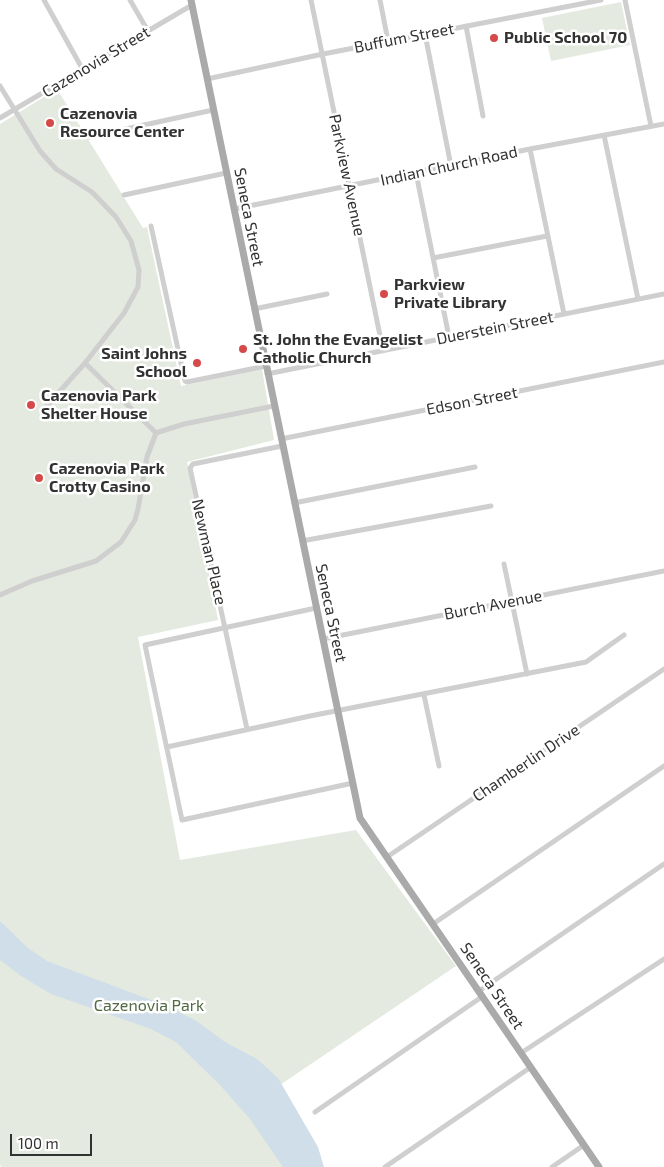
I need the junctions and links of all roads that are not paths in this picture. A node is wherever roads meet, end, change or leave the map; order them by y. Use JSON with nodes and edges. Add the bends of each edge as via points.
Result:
{"nodes":[{"id":1,"x":44,"y":0,"type":"edge"},
{"id":2,"x":130,"y":0,"type":"edge"},
{"id":3,"x":311,"y":0,"type":"edge"},
{"id":4,"x":380,"y":0,"type":"edge"},
{"id":5,"x":601,"y":0,"type":"edge"},
{"id":6,"x":625,"y":0,"type":"edge"},
{"id":7,"x":191,"y":3,"type":"edge"},
{"id":8,"x":466,"y":26,"type":"junction"},
{"id":9,"x":148,"y":31,"type":"junction"},
{"id":10,"x":425,"y":34,"type":"junction"},
{"id":11,"x":388,"y":41,"type":"junction"},
{"id":12,"x":322,"y":54,"type":"junction"},
{"id":13,"x":83,"y":70,"type":"junction"},
{"id":14,"x":207,"y":79,"type":"junction"},
{"id":15,"x":0,"y":86,"type":"edge"},
{"id":16,"x":14,"y":110,"type":"junction"},
{"id":17,"x":213,"y":110,"type":"junction"},
{"id":18,"x":483,"y":116,"type":"dead end"},
{"id":19,"x":0,"y":118,"type":"edge"},
{"id":20,"x":664,"y":124,"type":"edge"},
{"id":21,"x":651,"y":126,"type":"junction"},
{"id":22,"x":604,"y":135,"type":"junction"},
{"id":23,"x":89,"y":137,"type":"dead end"},
{"id":24,"x":530,"y":149,"type":"junction"},
{"id":25,"x":451,"y":166,"type":"junction"},
{"id":26,"x":226,"y":173,"type":"junction"},
{"id":27,"x":416,"y":173,"type":"junction"},
{"id":28,"x":350,"y":186,"type":"junction"},
{"id":29,"x":124,"y":195,"type":"dead end"},
{"id":30,"x":234,"y":209,"type":"junction"},
{"id":31,"x":151,"y":226,"type":"dead end"},
{"id":32,"x":547,"y":236,"type":"junction"},
{"id":33,"x":433,"y":258,"type":"junction"},
{"id":34,"x":327,"y":294,"type":"dead end"},
{"id":35,"x":664,"y":294,"type":"edge"},
{"id":36,"x":638,"y":299,"type":"junction"},
{"id":37,"x":254,"y":309,"type":"junction"},
{"id":38,"x":564,"y":314,"type":"junction"},
{"id":39,"x":449,"y":337,"type":"junction"},
{"id":40,"x":383,"y":350,"type":"junction"},
{"id":41,"x":664,"y":362,"type":"edge"},
{"id":42,"x":85,"y":363,"type":"junction"},
{"id":43,"x":266,"y":370,"type":"junction"},
{"id":44,"x":274,"y":406,"type":"junction"},
{"id":45,"x":44,"y":409,"type":"dead end"},
{"id":46,"x":156,"y":433,"type":"junction"},
{"id":47,"x":282,"y":442,"type":"junction"},
{"id":48,"x":475,"y":467,"type":"dead end"},
{"id":49,"x":294,"y":503,"type":"junction"},
{"id":50,"x":491,"y":506,"type":"dead end"},
{"id":51,"x":302,"y":540,"type":"junction"},
{"id":52,"x":504,"y":564,"type":"dead end"},
{"id":53,"x":664,"y":571,"type":"edge"},
{"id":54,"x":0,"y":595,"type":"edge"},
{"id":55,"x":511,"y":601,"type":"junction"},
{"id":56,"x":316,"y":608,"type":"junction"},
{"id":57,"x":226,"y":627,"type":"junction"},
{"id":58,"x":624,"y":635,"type":"dead end"},
{"id":59,"x":323,"y":639,"type":"junction"},
{"id":60,"x":664,"y":669,"type":"edge"},
{"id":61,"x":527,"y":674,"type":"junction"},
{"id":62,"x":424,"y":694,"type":"junction"},
{"id":63,"x":338,"y":711,"type":"junction"},
{"id":64,"x":247,"y":729,"type":"junction"},
{"id":65,"x":167,"y":748,"type":"junction"},
{"id":66,"x":439,"y":766,"type":"dead end"},
{"id":67,"x":664,"y":766,"type":"edge"},
{"id":68,"x":353,"y":783,"type":"junction"},
{"id":69,"x":387,"y":857,"type":"junction"},
{"id":70,"x":664,"y":864,"type":"edge"},
{"id":71,"x":433,"y":924,"type":"junction"},
{"id":72,"x":664,"y":959,"type":"edge"},
{"id":73,"x":481,"y":993,"type":"junction"},
{"id":74,"x":521,"y":1053,"type":"junction"},
{"id":75,"x":531,"y":1067,"type":"junction"},
{"id":76,"x":315,"y":1112,"type":"dead end"},
{"id":77,"x":584,"y":1145,"type":"junction"},
{"id":78,"x":385,"y":1167,"type":"edge"},
{"id":79,"x":552,"y":1167,"type":"edge"},
{"id":80,"x":599,"y":1167,"type":"edge"}],
"edges":[{"from":1,"to":13,"type":"street"},
{"from":2,"to":9,"type":"street"},
{"from":3,"to":12,"type":"street","name":"Parkview Avenue"},
{"from":4,"to":11,"type":"street"},
{"from":5,"to":8,"type":"street","name":"Buffum Street"},
{"from":6,"to":21,"type":"street"},
{"from":7,"to":9,"type":"street","name":"Cazenovia Street"},
{"from":7,"to":14,"type":"main road","name":"Seneca Street"},
{"from":8,"to":10,"type":"street","name":"Buffum Street"},
{"from":8,"to":18,"type":"street"},
{"from":9,"to":13,"type":"street","name":"Cazenovia Street"},
{"from":10,"to":11,"type":"street","name":"Buffum Street"},
{"from":10,"to":25,"type":"street"},
{"from":11,"to":12,"type":"street","name":"Buffum Street"},
{"from":12,"to":14,"type":"street","name":"Buffum Street"},
{"from":12,"to":28,"type":"street","name":"Parkview Avenue"},
{"from":13,"to":16,"type":"street","name":"Cazenovia Street"},
{"from":14,"to":17,"type":"main road","name":"Seneca Street"},
{"from":15,"to":16,"type":"street"},
{"from":16,"to":19,"type":"street","name":"Cazenovia Street"},
{"from":16,"to":42,"type":"street","via":[[40,151],[56,169],[92,192],[110,209],[135,250],[139,270],[135,295]]},
{"from":17,"to":23,"type":"street"},
{"from":17,"to":26,"type":"main road","name":"Seneca Street"},
{"from":20,"to":21,"type":"street","name":"Indian Church Road"},
{"from":21,"to":22,"type":"street","name":"Indian Church Road"},
{"from":22,"to":24,"type":"street","name":"Indian Church Road"},
{"from":22,"to":36,"type":"street"},
{"from":24,"to":25,"type":"street","name":"Indian Church Road"},
{"from":24,"to":32,"type":"street"},
{"from":25,"to":27,"type":"street","name":"Indian Church Road"},
{"from":26,"to":29,"type":"street"},
{"from":26,"to":30,"type":"main road","name":"Seneca Street"},
{"from":27,"to":28,"type":"street","name":"Indian Church Road"},
{"from":27,"to":33,"type":"street"},
{"from":28,"to":30,"type":"street","name":"Indian Church Road"},
{"from":28,"to":40,"type":"street","name":"Parkview Avenue"},
{"from":30,"to":37,"type":"main road","name":"Seneca Street"},
{"from":31,"to":43,"type":"street","name":"Duerstein Street","via":[[185,381]]},
{"from":32,"to":33,"type":"street"},
{"from":32,"to":38,"type":"street"},
{"from":33,"to":39,"type":"street"},
{"from":34,"to":37,"type":"street"},
{"from":35,"to":36,"type":"street","name":"Duerstein Street"},
{"from":36,"to":38,"type":"street","name":"Duerstein Street"},
{"from":37,"to":43,"type":"main road","name":"Seneca Street"},
{"from":38,"to":39,"type":"street","name":"Duerstein Street"},
{"from":39,"to":40,"type":"street","name":"Duerstein Street"},
{"from":40,"to":43,"type":"street","name":"Duerstein Street"},
{"from":41,"to":47,"type":"street","name":"Edson Street"},
{"from":42,"to":45,"type":"street"},
{"from":42,"to":46,"type":"street"},
{"from":43,"to":44,"type":"main road","name":"Seneca Street"},
{"from":44,"to":46,"type":"street","via":[[184,424]]},
{"from":44,"to":47,"type":"main road","name":"Seneca Street"},
{"from":46,"to":54,"type":"street","via":[[137,514],[121,542],[96,560]]},
{"from":47,"to":49,"type":"main road","name":"Seneca Street"},
{"from":47,"to":57,"type":"street","name":"Newman Place","via":[[193,464],[190,468]]},
{"from":48,"to":49,"type":"street"},
{"from":49,"to":51,"type":"main road","name":"Seneca Street"},
{"from":50,"to":51,"type":"street"},
{"from":51,"to":56,"type":"main road","name":"Seneca Street"},
{"from":52,"to":55,"type":"street"},
{"from":53,"to":55,"type":"street","name":"Burch Avenue"},
{"from":55,"to":59,"type":"street","name":"Burch Avenue"},
{"from":55,"to":61,"type":"street"},
{"from":56,"to":57,"type":"street"},
{"from":56,"to":59,"type":"main road","name":"Seneca Street"},
{"from":57,"to":64,"type":"street","name":"Newman Place"},
{"from":57,"to":65,"type":"street","via":[[145,645]]},
{"from":58,"to":61,"type":"street","via":[[586,662]]},
{"from":59,"to":63,"type":"main road","name":"Seneca Street"},
{"from":60,"to":69,"type":"street","name":"Chamberlin Drive"},
{"from":61,"to":62,"type":"street"},
{"from":62,"to":63,"type":"street"},
{"from":62,"to":66,"type":"street"},
{"from":63,"to":64,"type":"street"},
{"from":63,"to":68,"type":"main road","name":"Seneca Street"},
{"from":64,"to":65,"type":"street"},
{"from":65,"to":68,"type":"street","via":[[182,820]]},
{"from":67,"to":71,"type":"street"},
{"from":68,"to":69,"type":"main road","name":"Seneca Street","via":[[360,818]]},
{"from":69,"to":71,"type":"main road","name":"Seneca Street"},
{"from":70,"to":73,"type":"street"},
{"from":71,"to":73,"type":"main road","name":"Seneca Street"},
{"from":72,"to":74,"type":"street"},
{"from":73,"to":74,"type":"main road","name":"Seneca Street"},
{"from":73,"to":76,"type":"street"},
{"from":74,"to":75,"type":"main road","name":"Seneca Street"},
{"from":75,"to":77,"type":"main road","name":"Seneca Street"},
{"from":75,"to":78,"type":"street"},
{"from":77,"to":79,"type":"street"},
{"from":77,"to":80,"type":"main road","name":"Seneca Street"}]}
